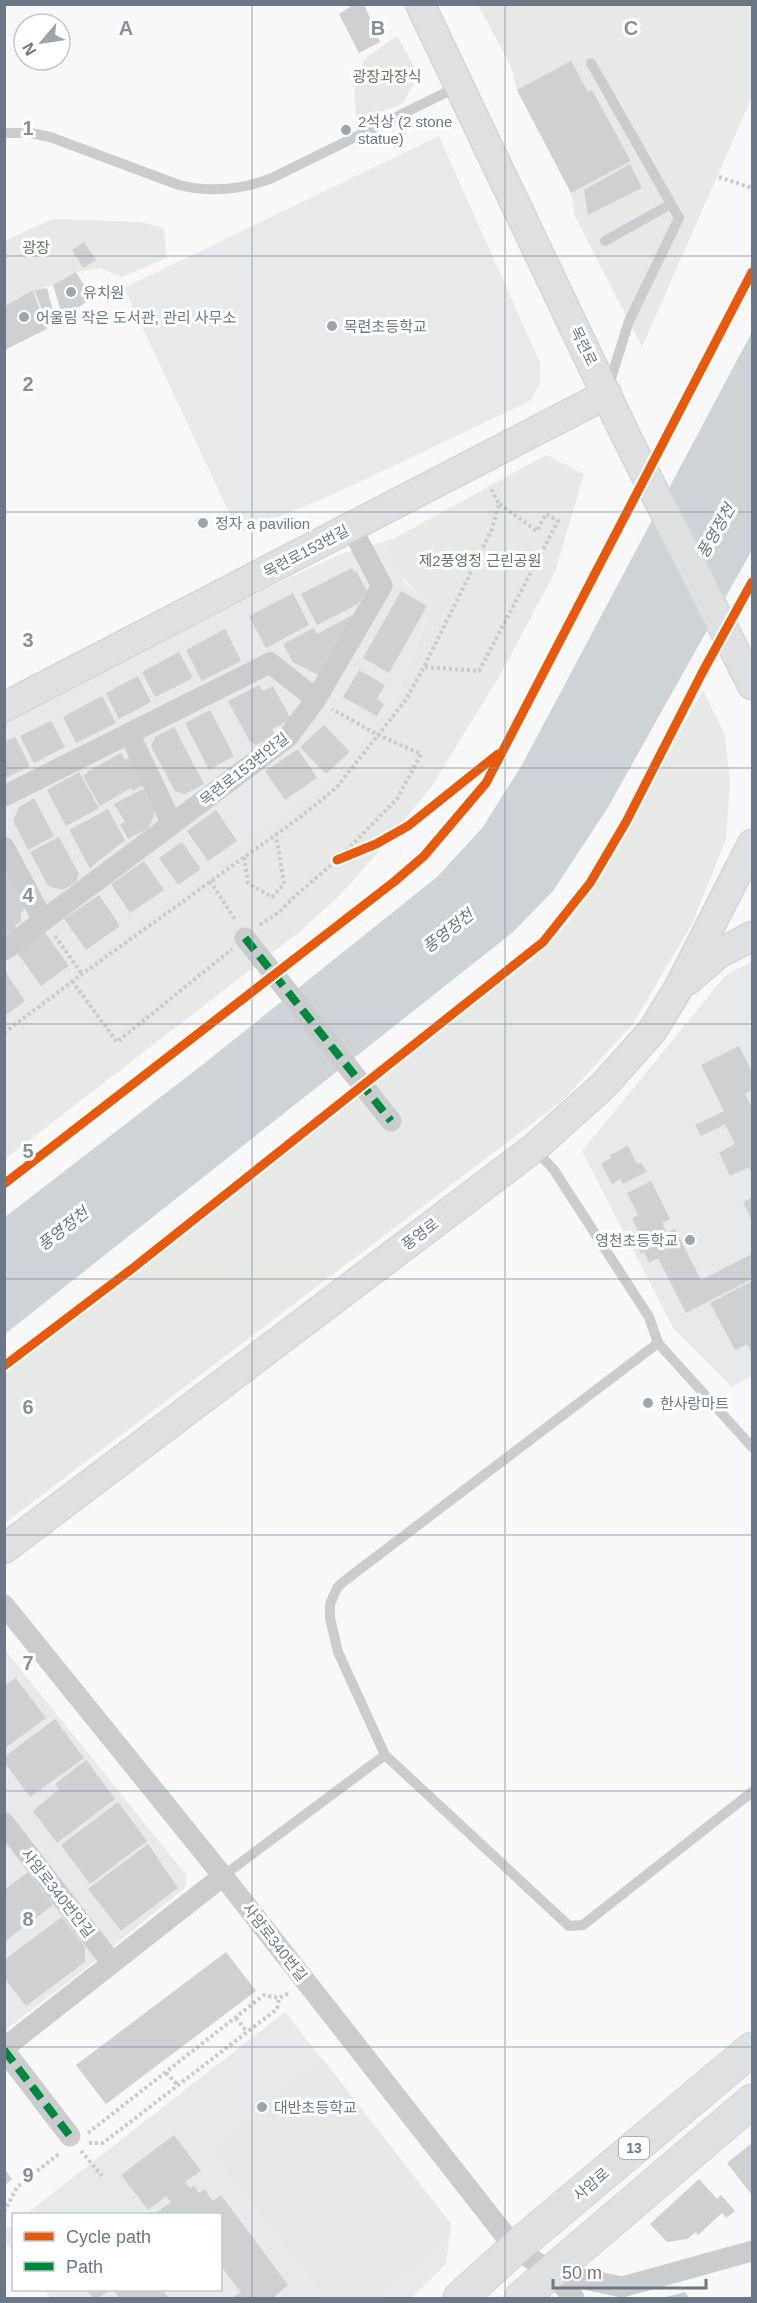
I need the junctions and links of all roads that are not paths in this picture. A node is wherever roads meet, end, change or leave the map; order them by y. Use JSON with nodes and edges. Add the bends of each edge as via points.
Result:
{"nodes":[{"id":1,"x":420,"y":4,"type":"edge"},
{"id":2,"x":591,"y":63,"type":"dead end"},
{"id":3,"x":458,"y":87,"type":"junction"},
{"id":4,"x":4,"y":133,"type":"edge"},
{"id":5,"x":670,"y":204,"type":"junction"},
{"id":6,"x":605,"y":241,"type":"dead end"},
{"id":7,"x":607,"y":394,"type":"junction"},
{"id":8,"x":351,"y":527,"type":"junction"},
{"id":9,"x":748,"y":672,"type":"edge"},
{"id":10,"x":316,"y":699,"type":"junction"},
{"id":11,"x":4,"y":706,"type":"edge"},
{"id":12,"x":129,"y":733,"type":"junction"},
{"id":13,"x":4,"y":796,"type":"edge"},
{"id":14,"x":172,"y":824,"type":"junction"},
{"id":15,"x":753,"y":844,"type":"edge"},
{"id":16,"x":4,"y":847,"type":"edge"},
{"id":17,"x":44,"y":921,"type":"junction"},
{"id":18,"x":753,"y":936,"type":"edge"},
{"id":19,"x":245,"y":938,"type":"road end"},
{"id":20,"x":4,"y":950,"type":"edge"},
{"id":21,"x":678,"y":989,"type":"junction"},
{"id":22,"x":391,"y":1121,"type":"dead end"},
{"id":23,"x":534,"y":1148,"type":"junction"},
{"id":24,"x":658,"y":1343,"type":"junction"},
{"id":25,"x":753,"y":1447,"type":"edge"},
{"id":26,"x":4,"y":1549,"type":"edge"},
{"id":27,"x":4,"y":1605,"type":"edge"},
{"id":28,"x":385,"y":1755,"type":"junction"},
{"id":29,"x":753,"y":1792,"type":"edge"},
{"id":30,"x":4,"y":1823,"type":"edge"},
{"id":31,"x":223,"y":1876,"type":"junction"},
{"id":32,"x":112,"y":1963,"type":"junction"},
{"id":33,"x":4,"y":2049,"type":"edge"},
{"id":34,"x":753,"y":2049,"type":"edge"},
{"id":35,"x":753,"y":2100,"type":"edge"},
{"id":36,"x":73,"y":2139,"type":"road end"},
{"id":37,"x":515,"y":2248,"type":"junction"},
{"id":38,"x":753,"y":2251,"type":"edge"},
{"id":39,"x":551,"y":2272,"type":"junction"},
{"id":40,"x":460,"y":2298,"type":"edge"},
{"id":41,"x":521,"y":2298,"type":"edge"},
{"id":42,"x":574,"y":2298,"type":"edge"}],
"edges":[{"from":1,"to":3,"type":"main road","name":"목련로"},
{"from":2,"to":5,"type":"lane"},
{"from":3,"to":4,"type":"lane","via":[[272,178],[235,189],[196,190],[50,137]]},
{"from":3,"to":7,"type":"main road","name":"목련로"},
{"from":5,"to":6,"type":"lane"},
{"from":5,"to":7,"type":"lane","via":[[679,218],[629,321]]},
{"from":7,"to":8,"type":"main road","name":"목련로153번길"},
{"from":7,"to":9,"type":"main road","name":"목련로"},
{"from":8,"to":10,"type":"street","name":"목련로153번안길","via":[[382,586]]},
{"from":8,"to":11,"type":"main road","name":"목련로153번길"},
{"from":10,"to":12,"type":"street","via":[[270,663]]},
{"from":10,"to":14,"type":"street","name":"목련로153번안길","via":[[288,737]]},
{"from":12,"to":13,"type":"street"},
{"from":12,"to":14,"type":"street"},
{"from":14,"to":17,"type":"street","name":"목련로153번안길"},
{"from":15,"to":21,"type":"main road","name":"풍영로"},
{"from":16,"to":17,"type":"street"},
{"from":17,"to":20,"type":"street","name":"목련로153번안길"},
{"from":18,"to":21,"type":"main road","via":[[718,954]]},
{"from":19,"to":22,"type":"street"},
{"from":21,"to":23,"type":"main road","name":"풍영로","via":[[652,1031],[604,1085]]},
{"from":23,"to":24,"type":"lane","via":[[554,1170],[649,1317]]},
{"from":23,"to":26,"type":"main road","name":"풍영로"},
{"from":24,"to":25,"type":"lane"},
{"from":24,"to":28,"type":"lane","via":[[337,1588],[330,1604],[330,1618],[338,1652]]},
{"from":27,"to":31,"type":"street","name":"사암로340번길"},
{"from":28,"to":29,"type":"lane","via":[[568,1926],[583,1925]]},
{"from":28,"to":31,"type":"lane"},
{"from":30,"to":32,"type":"street","name":"사암로340번안길"},
{"from":31,"to":32,"type":"street"},
{"from":31,"to":37,"type":"street","name":"사암로340번길"},
{"from":32,"to":33,"type":"street"},
{"from":33,"to":36,"type":"street"},
{"from":34,"to":37,"type":"main road","name":"사암로","number":"13"},
{"from":35,"to":39,"type":"main road"},
{"from":37,"to":39,"type":"street","name":"사암로340번길"},
{"from":37,"to":40,"type":"main road","name":"사암로","number":"13"},
{"from":38,"to":39,"type":"street","via":[[622,2287]]},
{"from":39,"to":41,"type":"main road"},
{"from":39,"to":42,"type":"street"}]}
